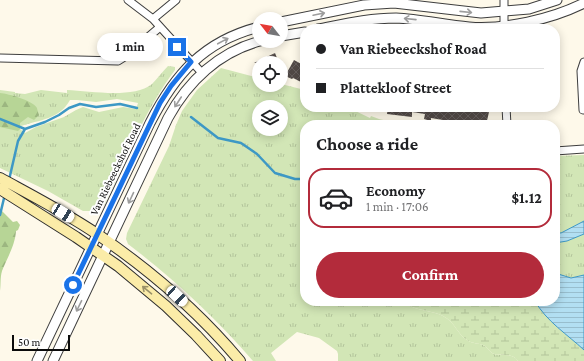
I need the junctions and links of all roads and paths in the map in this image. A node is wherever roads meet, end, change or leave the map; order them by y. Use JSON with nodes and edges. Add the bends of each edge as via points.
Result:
{"nodes":[{"id":1,"x":128,"y":0,"type":"edge"},
{"id":2,"x":176,"y":0,"type":"edge"},
{"id":3,"x":504,"y":0,"type":"edge"},
{"id":4,"x":557,"y":0,"type":"edge"},
{"id":5,"x":584,"y":2,"type":"edge"},
{"id":6,"x":504,"y":12,"type":"junction"},
{"id":7,"x":153,"y":19,"type":"junction"},
{"id":8,"x":288,"y":21,"type":"edge"},
{"id":9,"x":341,"y":24,"type":"edge"},
{"id":10,"x":446,"y":24,"type":"edge"},
{"id":11,"x":504,"y":24,"type":"edge"},
{"id":12,"x":517,"y":24,"type":"edge"},
{"id":13,"x":160,"y":27,"type":"junction"},
{"id":14,"x":252,"y":28,"type":"edge"},
{"id":15,"x":300,"y":33,"type":"edge"},
{"id":16,"x":288,"y":35,"type":"edge"},
{"id":17,"x":252,"y":44,"type":"edge"},
{"id":18,"x":0,"y":58,"type":"edge"},
{"id":19,"x":191,"y":62,"type":"junction"},
{"id":20,"x":584,"y":62,"type":"edge"},
{"id":21,"x":202,"y":73,"type":"junction"},
{"id":22,"x":583,"y":110,"type":"dead end"},
{"id":23,"x":584,"y":149,"type":"edge"},
{"id":24,"x":560,"y":151,"type":"edge"},
{"id":25,"x":0,"y":178,"type":"edge"},
{"id":26,"x":0,"y":189,"type":"edge"},
{"id":27,"x":97,"y":234,"type":"junction"},
{"id":28,"x":110,"y":243,"type":"junction"},
{"id":29,"x":91,"y":247,"type":"junction"},
{"id":30,"x":103,"y":256,"type":"junction"},
{"id":31,"x":37,"y":361,"type":"edge"},
{"id":32,"x":53,"y":361,"type":"edge"},
{"id":33,"x":220,"y":361,"type":"edge"},
{"id":34,"x":240,"y":361,"type":"edge"}],
"edges":[{"from":1,"to":7,"type":"street"},
{"from":2,"to":7,"type":"street"},
{"from":3,"to":6,"type":"street"},
{"from":4,"to":6,"type":"street","via":[[529,9]]},
{"from":5,"to":12,"type":"street"},
{"from":8,"to":6,"type":"street","one_way":true,"via":[[347,8],[394,3],[481,13]]},
{"from":6,"to":11,"type":"street"},
{"from":7,"to":13,"type":"street"},
{"from":10,"to":9,"type":"street","one_way":true,"via":[[385,18]]},
{"from":13,"to":18,"type":"street","via":[[118,61]]},
{"from":13,"to":19,"type":"street"},
{"from":19,"to":14,"type":"street","name":"Van Riebeeckshof Road","one_way":true,"via":[[220,42]]},
{"from":15,"to":16,"type":"street"},
{"from":17,"to":21,"type":"street","via":[[230,53]]},
{"from":19,"to":21,"type":"street"},
{"from":19,"to":27,"type":"street","name":"Van Riebeeckshof Road","via":[[160,103]]},
{"from":20,"to":22,"type":"street","via":[[581,71]]},
{"from":21,"to":28,"type":"street","one_way":true,"via":[[186,90],[168,118]]},
{"from":23,"to":24,"type":"street"},
{"from":25,"to":27,"type":"main road"},
{"from":26,"to":29,"type":"main road"},
{"from":27,"to":28,"type":"main road"},
{"from":27,"to":29,"type":"street","name":"Van Riebeeckshof Road"},
{"from":28,"to":30,"type":"street"},
{"from":28,"to":34,"type":"main road","via":[[177,296]]},
{"from":29,"to":30,"type":"main road"},
{"from":29,"to":31,"type":"street","name":"Van Riebeeckshof Road"},
{"from":30,"to":32,"type":"street","one_way":true},
{"from":33,"to":30,"type":"main road","one_way":true,"via":[[166,306]]}]}
